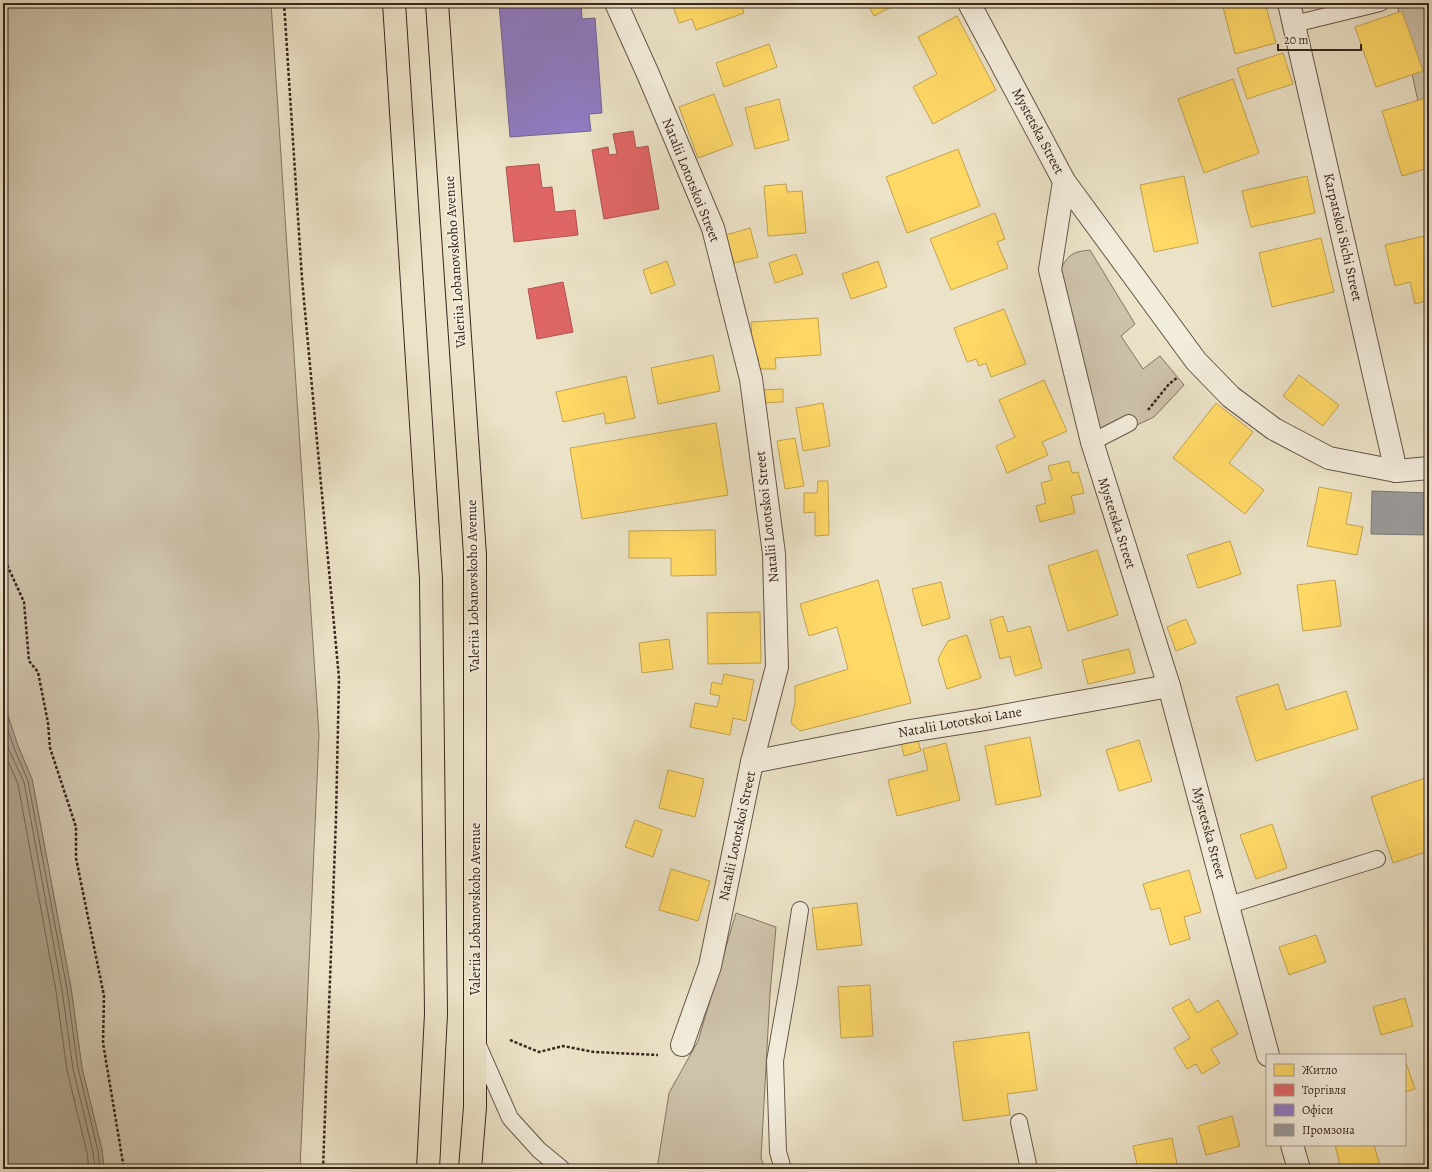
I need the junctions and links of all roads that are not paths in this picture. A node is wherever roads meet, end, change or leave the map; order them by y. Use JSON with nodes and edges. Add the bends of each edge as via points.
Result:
{"nodes":[{"id":1,"x":394,"y":3,"type":"edge"},
{"id":2,"x":437,"y":3,"type":"edge"},
{"id":3,"x":616,"y":3,"type":"edge"},
{"id":4,"x":969,"y":3,"type":"edge"},
{"id":5,"x":1289,"y":3,"type":"edge"},
{"id":6,"x":1380,"y":3,"type":"edge"},
{"id":7,"x":1294,"y":24,"type":"junction"},
{"id":8,"x":1064,"y":181,"type":"junction"},
{"id":9,"x":1129,"y":423,"type":"road end"},
{"id":10,"x":1092,"y":442,"type":"junction"},
{"id":11,"x":1429,"y":468,"type":"edge"},
{"id":12,"x":1396,"y":471,"type":"junction"},
{"id":13,"x":1169,"y":686,"type":"junction"},
{"id":14,"x":752,"y":762,"type":"junction"},
{"id":15,"x":1377,"y":860,"type":"dead end"},
{"id":16,"x":1229,"y":906,"type":"junction"},
{"id":17,"x":800,"y":910,"type":"dead end"},
{"id":18,"x":475,"y":1038,"type":"junction"},
{"id":19,"x":682,"y":1045,"type":"road end"},
{"id":20,"x":1268,"y":1054,"type":"edge"},
{"id":21,"x":1018,"y":1122,"type":"dead end"},
{"id":22,"x":1292,"y":1146,"type":"edge"},
{"id":23,"x":428,"y":1169,"type":"edge"},
{"id":24,"x":470,"y":1169,"type":"edge"},
{"id":25,"x":562,"y":1169,"type":"edge"},
{"id":26,"x":783,"y":1169,"type":"edge"},
{"id":27,"x":1029,"y":1169,"type":"edge"},
{"id":28,"x":1299,"y":1169,"type":"edge"}],
"edges":[{"from":1,"to":23,"type":"main road","via":[[431,579],[436,1014]]},
{"from":2,"to":18,"type":"main road","name":"Valeriia Lobanovskoho Avenue","via":[[475,555]]},
{"from":3,"to":14,"type":"street","name":"Natalii Lototskoi Street","via":[[713,228],[751,379],[774,554],[777,667]]},
{"from":4,"to":8,"type":"street","name":"Mystetska Street"},
{"from":5,"to":7,"type":"street","name":"Karpatskoi Sichi Street"},
{"from":6,"to":7,"type":"lane"},
{"from":7,"to":12,"type":"street","name":"Karpatskoi Sichi Street"},
{"from":8,"to":10,"type":"street","name":"Mystetska Street","via":[[1050,270]]},
{"from":8,"to":12,"type":"street","via":[[1196,361],[1232,397],[1274,429],[1329,458]]},
{"from":9,"to":10,"type":"lane"},
{"from":10,"to":13,"type":"street","name":"Mystetska Street"},
{"from":11,"to":12,"type":"street"},
{"from":13,"to":14,"type":"street","name":"Natalii Lototskoi Lane","via":[[910,731]]},
{"from":13,"to":16,"type":"street","name":"Mystetska Street"},
{"from":14,"to":19,"type":"street","name":"Natalii Lototskoi Street","via":[[710,966]]},
{"from":15,"to":16,"type":"lane"},
{"from":16,"to":20,"type":"street","name":"Mystetska Street"},
{"from":17,"to":26,"type":"lane","via":[[775,1061],[778,1152]]},
{"from":18,"to":24,"type":"main road","name":"Valeriia Lobanovskoho Avenue","via":[[475,1107]]},
{"from":18,"to":25,"type":"lane","via":[[510,1118],[539,1150]]},
{"from":21,"to":27,"type":"lane"},
{"from":22,"to":28,"type":"street"}]}
